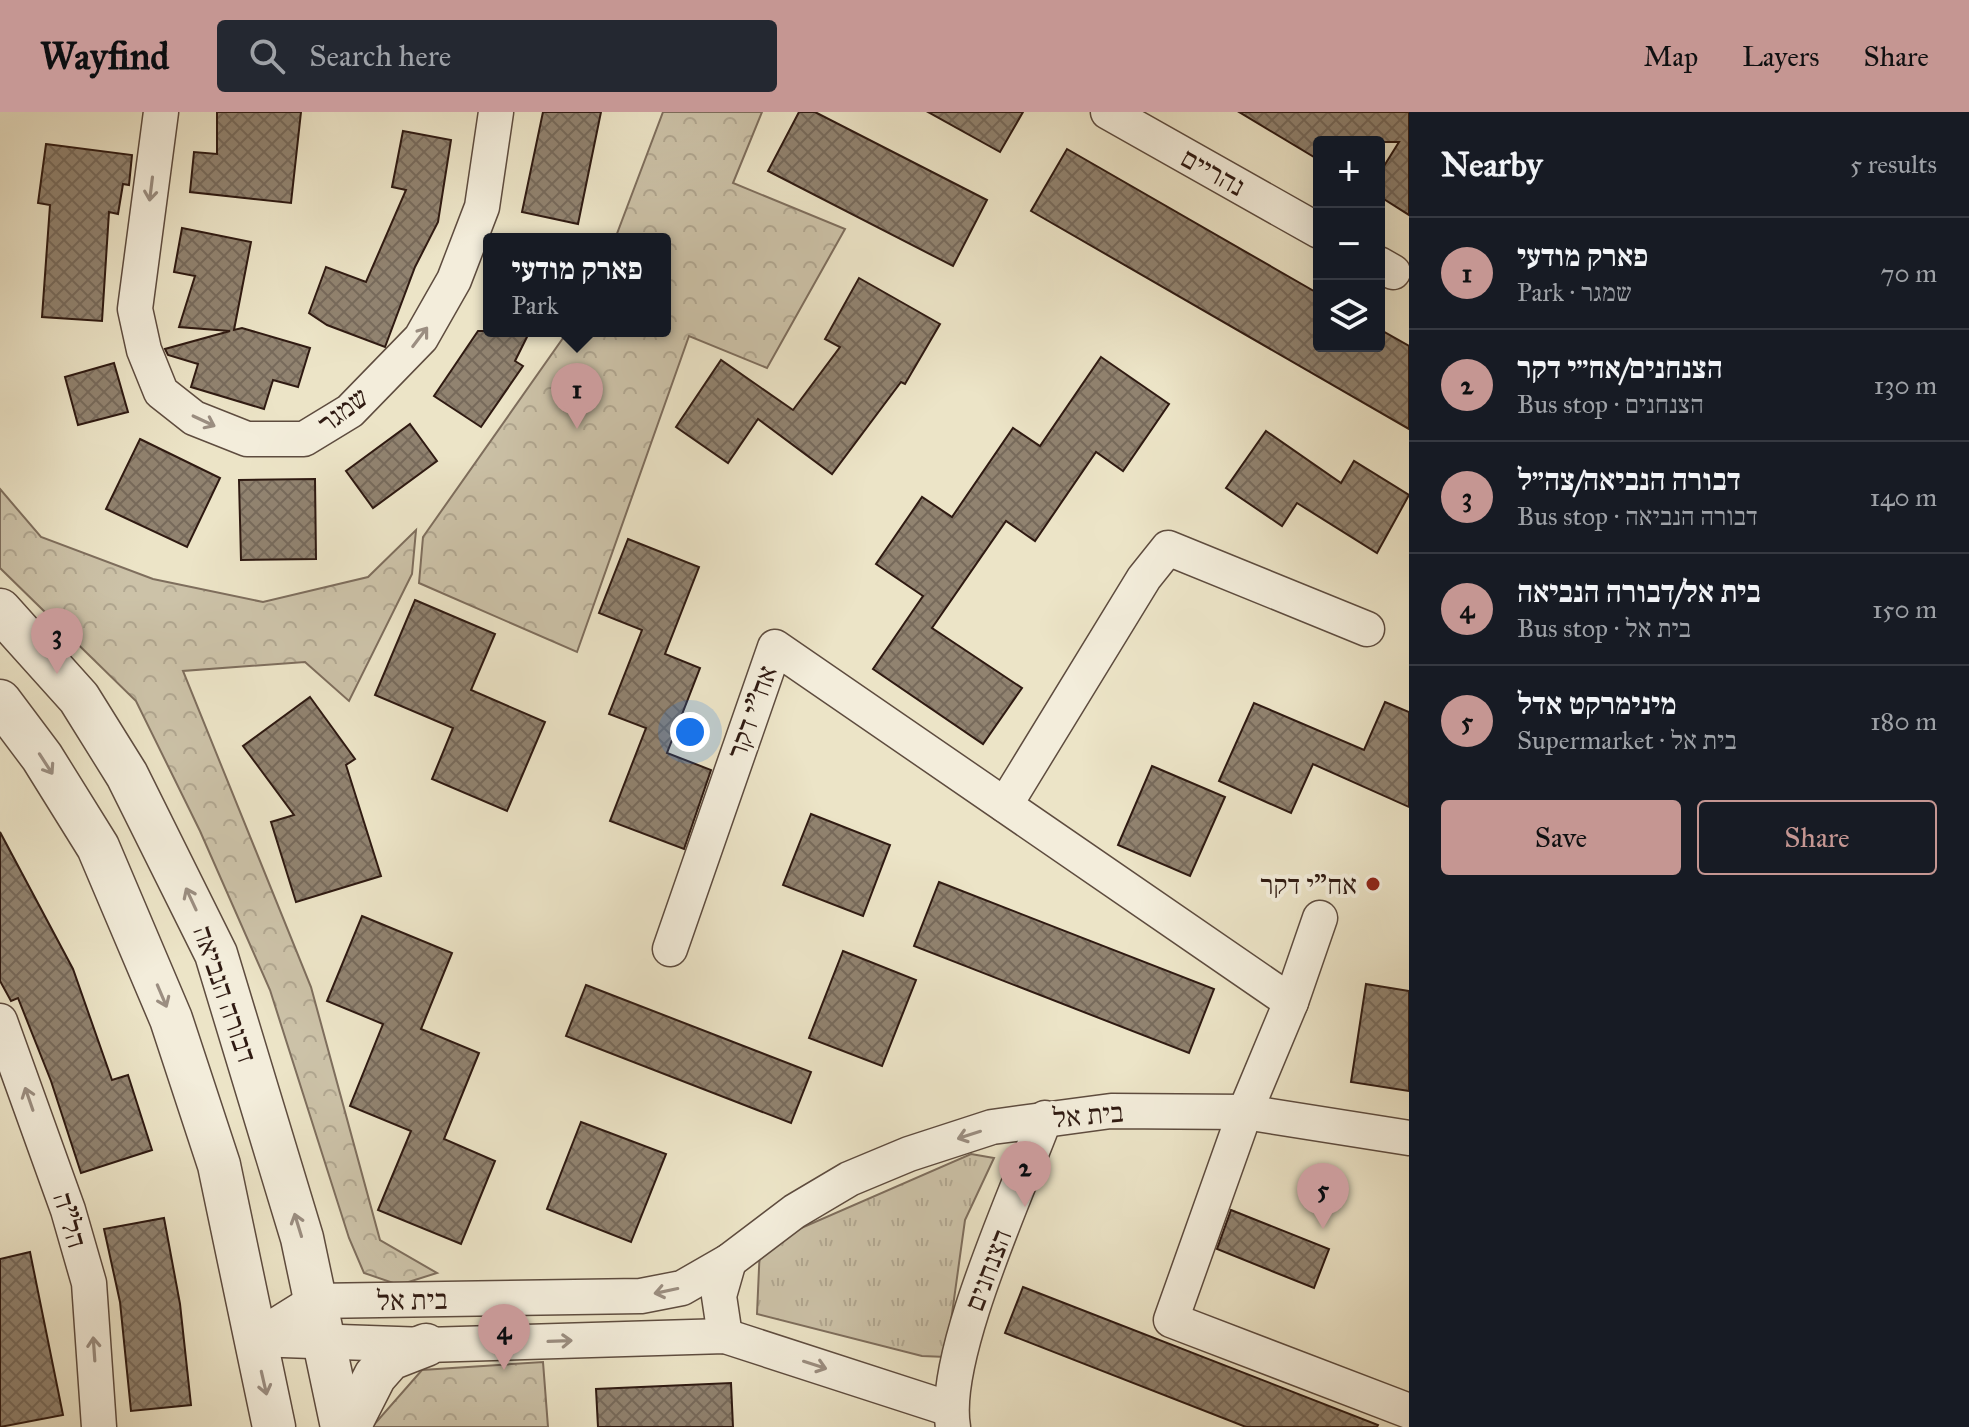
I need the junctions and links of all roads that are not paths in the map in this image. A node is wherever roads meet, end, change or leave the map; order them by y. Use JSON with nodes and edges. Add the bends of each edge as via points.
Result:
{"nodes":[{"id":1,"x":161,"y":112,"type":"edge"},
{"id":2,"x":496,"y":112,"type":"edge"},
{"id":3,"x":1108,"y":112,"type":"edge"},
{"id":4,"x":1313,"y":228,"type":"edge"},
{"id":5,"x":0,"y":610,"type":"edge"},
{"id":6,"x":1367,"y":629,"type":"dead end"},
{"id":7,"x":0,"y":701,"type":"edge"},
{"id":8,"x":1005,"y":805,"type":"junction"},
{"id":9,"x":1320,"y":918,"type":"dead end"},
{"id":10,"x":670,"y":949,"type":"dead end"},
{"id":11,"x":1291,"y":1002,"type":"junction"},
{"id":12,"x":0,"y":1021,"type":"edge"},
{"id":13,"x":1245,"y":1112,"type":"junction"},
{"id":14,"x":1045,"y":1118,"type":"junction"},
{"id":15,"x":1409,"y":1138,"type":"edge"},
{"id":16,"x":729,"y":1261,"type":"junction"},
{"id":17,"x":315,"y":1301,"type":"junction"},
{"id":18,"x":725,"y":1336,"type":"junction"},
{"id":19,"x":254,"y":1339,"type":"junction"},
{"id":20,"x":322,"y":1343,"type":"junction"},
{"id":21,"x":426,"y":1345,"type":"junction"},
{"id":22,"x":1409,"y":1411,"type":"edge"},
{"id":23,"x":952,"y":1418,"type":"edge"},
{"id":24,"x":99,"y":1427,"type":"edge"},
{"id":25,"x":274,"y":1427,"type":"edge"},
{"id":26,"x":342,"y":1427,"type":"edge"},
{"id":27,"x":349,"y":1427,"type":"edge"}],
"edges":[{"from":1,"to":2,"type":"street","name":"שמגר","one_way":true,"via":[[135,309],[144,350],[161,392],[194,418],[247,439],[304,439],[350,411],[421,338],[454,280],[482,207]]},
{"from":3,"to":4,"type":"street","name":"נהריים"},
{"from":17,"to":5,"type":"street","name":"דבורה הנביאה","one_way":true,"via":[[302,1238],[216,954],[127,775],[79,698]]},
{"from":6,"to":8,"type":"street","via":[[1168,548],[1144,578]]},
{"from":7,"to":19,"type":"street","one_way":true,"via":[[98,847],[171,1019],[219,1165]]},
{"from":8,"to":10,"type":"street","name":"אח\"י דקר","via":[[775,647]]},
{"from":8,"to":11,"type":"street","name":"אח\"י דקר"},
{"from":9,"to":11,"type":"street"},
{"from":11,"to":13,"type":"street"},
{"from":24,"to":12,"type":"street","name":"הל\"ה","one_way":true,"via":[[89,1283]]},
{"from":13,"to":14,"type":"street","name":"בית אל","via":[[1111,1111]]},
{"from":13,"to":15,"type":"street","name":"בית אל"},
{"from":13,"to":22,"type":"street","via":[[1171,1320]]},
{"from":14,"to":16,"type":"street","name":"בית אל","one_way":true,"via":[[992,1127],[849,1179],[795,1211]]},
{"from":14,"to":23,"type":"street","name":"הצנחנים","via":[[966,1328]]},
{"from":16,"to":17,"type":"street","name":"בית אל","one_way":true,"via":[[682,1288],[641,1296]]},
{"from":16,"to":18,"type":"street","via":[[719,1296]]},
{"from":17,"to":19,"type":"street"},
{"from":17,"to":20,"type":"street","name":"דבורה הנביאה"},
{"from":21,"to":18,"type":"street","name":"בית אל","one_way":true},
{"from":18,"to":23,"type":"street","name":"בית אל","one_way":true},
{"from":19,"to":20,"type":"street","name":"בית אל"},
{"from":19,"to":25,"type":"street","one_way":true},
{"from":20,"to":21,"type":"street","name":"בית אל"},
{"from":20,"to":26,"type":"street","name":"דבורה הנביאה"},
{"from":21,"to":27,"type":"street","via":[[390,1359],[375,1376]]}]}
